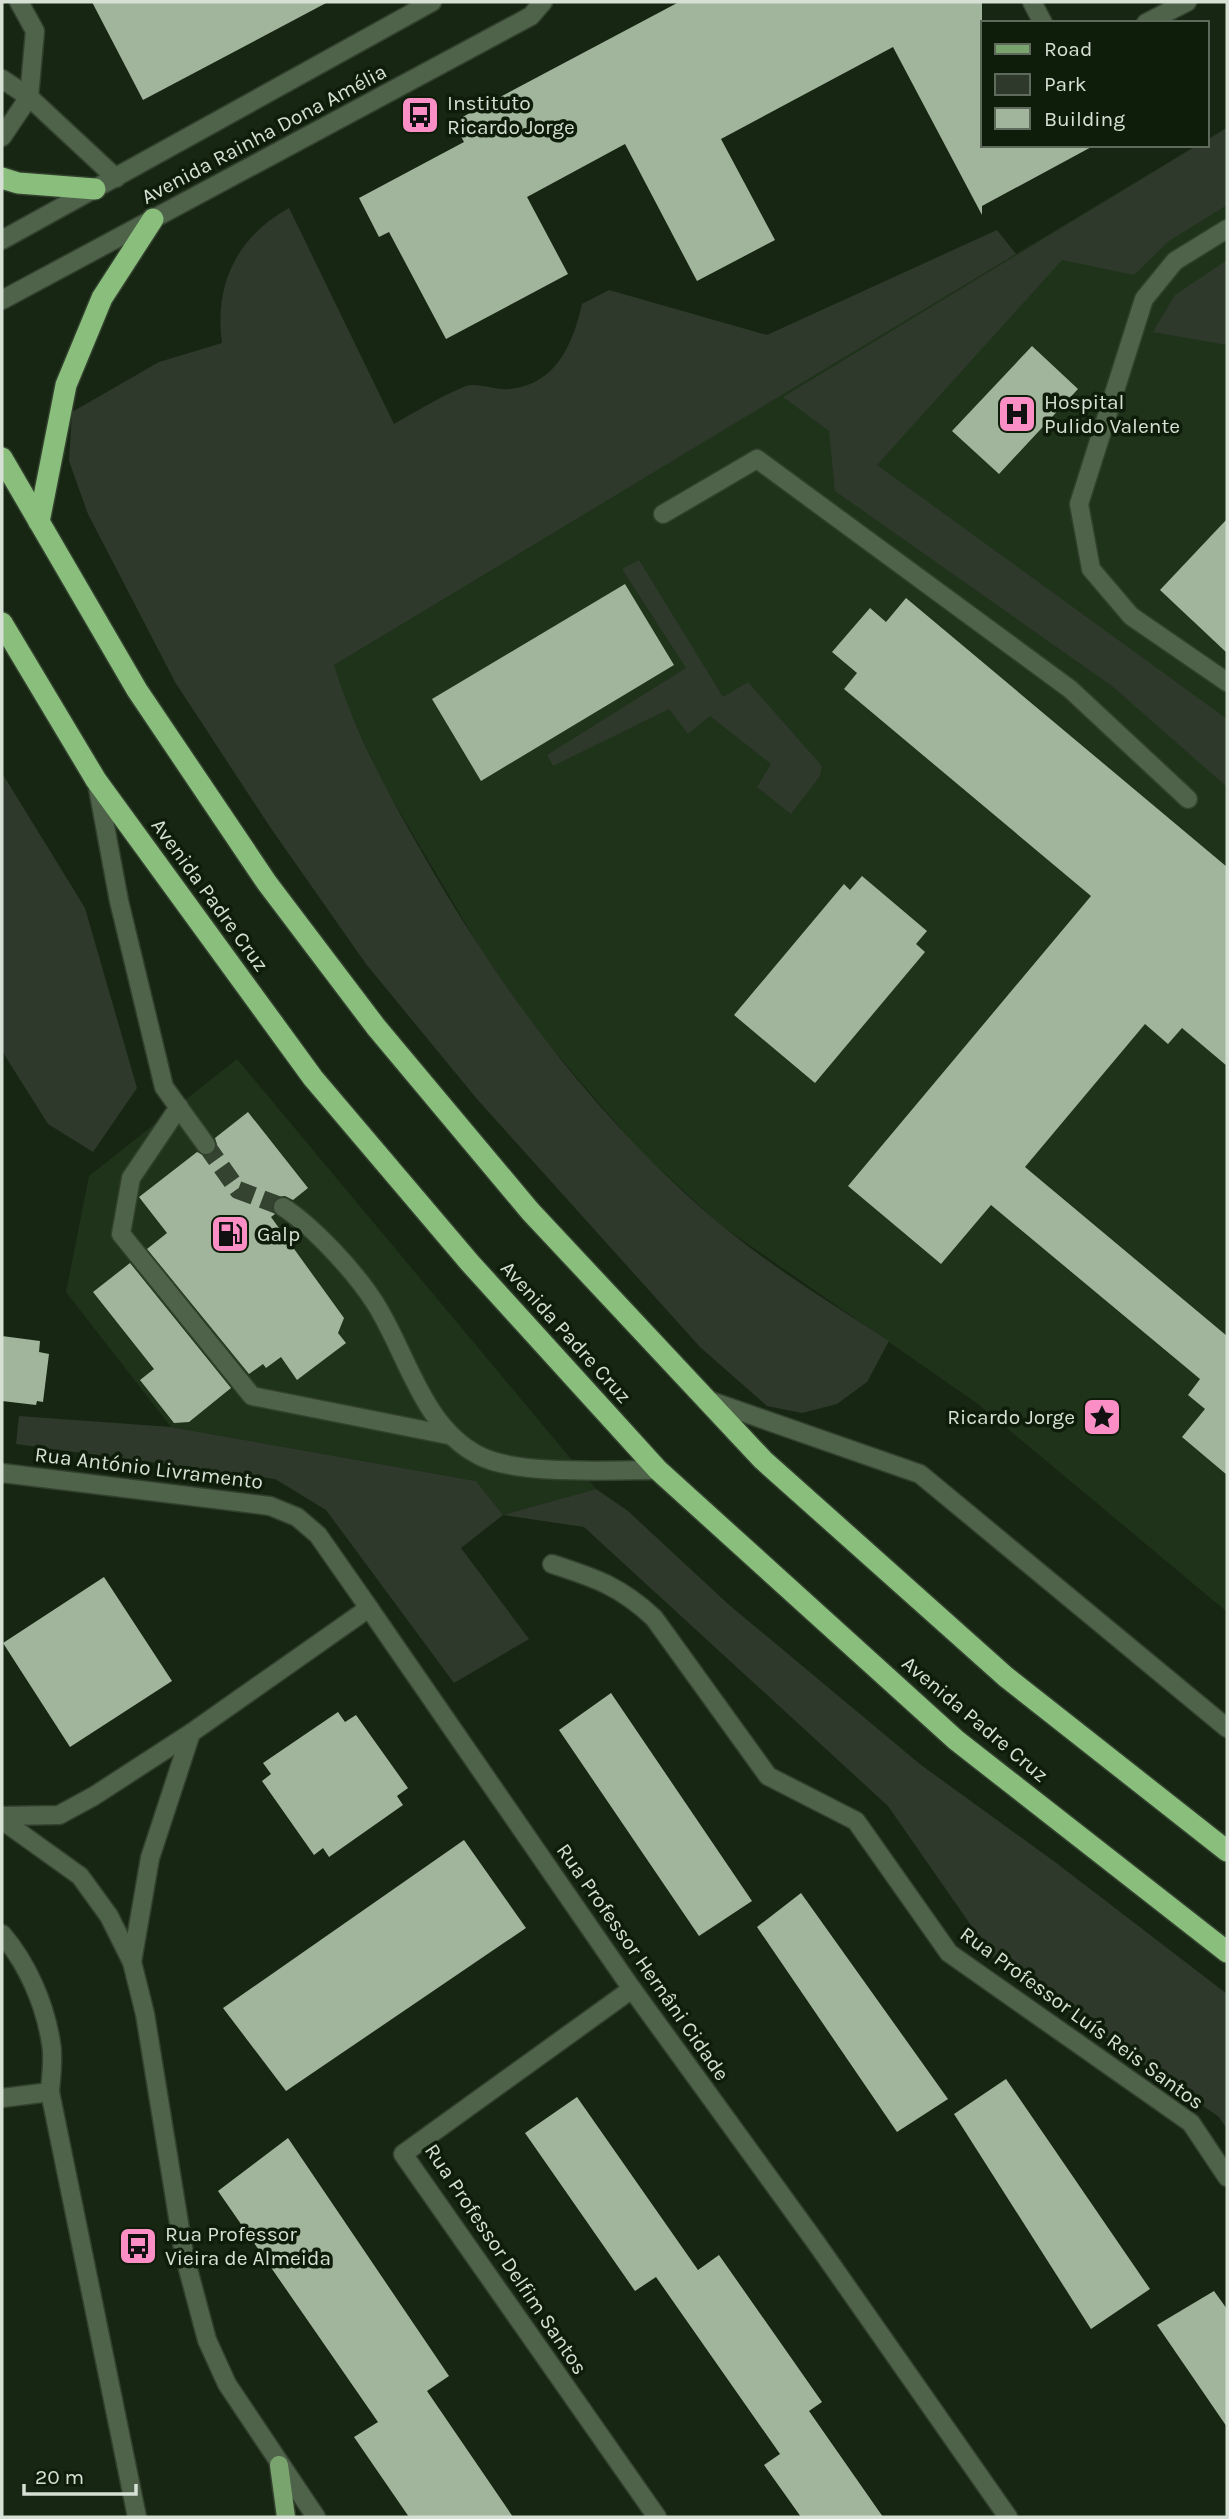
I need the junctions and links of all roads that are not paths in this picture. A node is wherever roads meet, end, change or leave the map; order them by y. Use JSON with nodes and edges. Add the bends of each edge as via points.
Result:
{"nodes":[{"id":1,"x":19,"y":2,"type":"edge"},
{"id":2,"x":432,"y":2,"type":"edge"},
{"id":3,"x":543,"y":2,"type":"edge"},
{"id":4,"x":1032,"y":2,"type":"edge"},
{"id":5,"x":1187,"y":2,"type":"edge"},
{"id":6,"x":1042,"y":21,"type":"edge"},
{"id":7,"x":1150,"y":21,"type":"edge"},
{"id":8,"x":2,"y":79,"type":"edge"},
{"id":9,"x":29,"y":97,"type":"junction"},
{"id":10,"x":2,"y":137,"type":"edge"},
{"id":11,"x":2,"y":177,"type":"edge"},
{"id":12,"x":116,"y":177,"type":"junction"},
{"id":13,"x":95,"y":189,"type":"junction"},
{"id":14,"x":153,"y":219,"type":"junction"},
{"id":15,"x":1227,"y":229,"type":"edge"},
{"id":16,"x":2,"y":240,"type":"edge"},
{"id":17,"x":2,"y":300,"type":"edge"},
{"id":18,"x":2,"y":458,"type":"edge"},
{"id":19,"x":663,"y":514,"type":"dead end"},
{"id":20,"x":39,"y":522,"type":"junction"},
{"id":21,"x":2,"y":623,"type":"edge"},
{"id":22,"x":1227,"y":681,"type":"edge"},
{"id":23,"x":96,"y":780,"type":"junction"},
{"id":24,"x":1188,"y":799,"type":"dead end"},
{"id":25,"x":179,"y":1107,"type":"junction"},
{"id":26,"x":206,"y":1145,"type":"tunnel mouth"},
{"id":27,"x":284,"y":1207,"type":"tunnel mouth"},
{"id":28,"x":703,"y":1399,"type":"junction"},
{"id":29,"x":448,"y":1434,"type":"junction"},
{"id":30,"x":658,"y":1471,"type":"junction"},
{"id":31,"x":2,"y":1473,"type":"edge"},
{"id":32,"x":552,"y":1564,"type":"dead end"},
{"id":33,"x":369,"y":1608,"type":"junction"},
{"id":34,"x":1227,"y":1728,"type":"edge"},
{"id":35,"x":191,"y":1733,"type":"junction"},
{"id":36,"x":2,"y":1818,"type":"edge"},
{"id":37,"x":1227,"y":1851,"type":"edge"},
{"id":38,"x":2,"y":1934,"type":"edge"},
{"id":39,"x":1227,"y":1952,"type":"edge"},
{"id":40,"x":132,"y":1962,"type":"junction"},
{"id":41,"x":632,"y":1989,"type":"junction"},
{"id":42,"x":50,"y":2092,"type":"junction"},
{"id":43,"x":2,"y":2098,"type":"edge"},
{"id":44,"x":1227,"y":2177,"type":"edge"},
{"id":45,"x":279,"y":2465,"type":"junction"},
{"id":46,"x":138,"y":2517,"type":"edge"},
{"id":47,"x":286,"y":2517,"type":"edge"},
{"id":48,"x":316,"y":2517,"type":"edge"},
{"id":49,"x":657,"y":2517,"type":"edge"},
{"id":50,"x":1008,"y":2517,"type":"edge"}],
"edges":[{"from":1,"to":9,"type":"street","via":[[35,31]]},
{"from":2,"to":12,"type":"street","name":"Avenida Rainha Dona Amélia"},
{"from":3,"to":14,"type":"street","name":"Avenida Rainha Dona Amélia","via":[[531,16]]},
{"from":4,"to":6,"type":"street"},
{"from":5,"to":7,"type":"street"},
{"from":8,"to":9,"type":"street"},
{"from":9,"to":10,"type":"street"},
{"from":9,"to":12,"type":"street"},
{"from":11,"to":13,"type":"highway","via":[[18,183]]},
{"from":12,"to":13,"type":"street","name":"Avenida Rainha Dona Amélia"},
{"from":13,"to":16,"type":"street","name":"Avenida Rainha Dona Amélia"},
{"from":14,"to":17,"type":"street","name":"Avenida Rainha Dona Amélia"},
{"from":14,"to":20,"type":"highway","via":[[102,298],[66,385]]},
{"from":15,"to":22,"type":"street","via":[[1175,261],[1144,299],[1079,504],[1091,569],[1131,616]]},
{"from":18,"to":20,"type":"highway"},
{"from":19,"to":24,"type":"street","via":[[757,460],[1070,689]]},
{"from":20,"to":28,"type":"highway","via":[[137,690],[267,883],[368,1016],[530,1211]]},
{"from":21,"to":23,"type":"highway","name":"Avenida Padre Cruz"},
{"from":23,"to":25,"type":"street","via":[[164,1087]]},
{"from":23,"to":30,"type":"highway","name":"Avenida Padre Cruz","via":[[313,1078],[470,1263]]},
{"from":25,"to":26,"type":"street"},
{"from":25,"to":29,"type":"street","via":[[131,1178],[121,1234],[252,1396]]},
{"from":27,"to":29,"type":"street","via":[[344,1265],[375,1303]]},
{"from":28,"to":34,"type":"street","via":[[920,1474]]},
{"from":28,"to":37,"type":"highway","via":[[763,1460],[1006,1677]]},
{"from":29,"to":30,"type":"street","via":[[479,1457],[521,1466]]},
{"from":30,"to":39,"type":"highway","name":"Avenida Padre Cruz","via":[[956,1740]]},
{"from":31,"to":33,"type":"street","name":"Rua António Livramento","via":[[270,1506],[297,1517],[318,1535]]},
{"from":32,"to":44,"type":"street","name":"Rua Professor Luís Reis Santos","via":[[608,1582],[632,1597],[654,1618],[768,1776],[856,1821],[948,1953],[1191,2123]]},
{"from":33,"to":35,"type":"street"},
{"from":33,"to":41,"type":"street","name":"Rua Professor Hernâni Cidade"},
{"from":35,"to":36,"type":"street","via":[[59,1815]]},
{"from":35,"to":40,"type":"street","via":[[150,1858]]},
{"from":36,"to":40,"type":"street","via":[[80,1876]]},
{"from":38,"to":42,"type":"street","via":[[35,1988],[51,2044]]},
{"from":40,"to":45,"type":"street","via":[[145,2014],[191,2291],[206,2340],[227,2384]]},
{"from":41,"to":49,"type":"street","name":"Rua Professor Delfim Santos","via":[[403,2154]]},
{"from":41,"to":50,"type":"street","name":"Rua Professor Hernâni Cidade"},
{"from":42,"to":43,"type":"street"},
{"from":42,"to":46,"type":"street"},
{"from":45,"to":47,"type":"main road"},
{"from":45,"to":48,"type":"street"}]}
